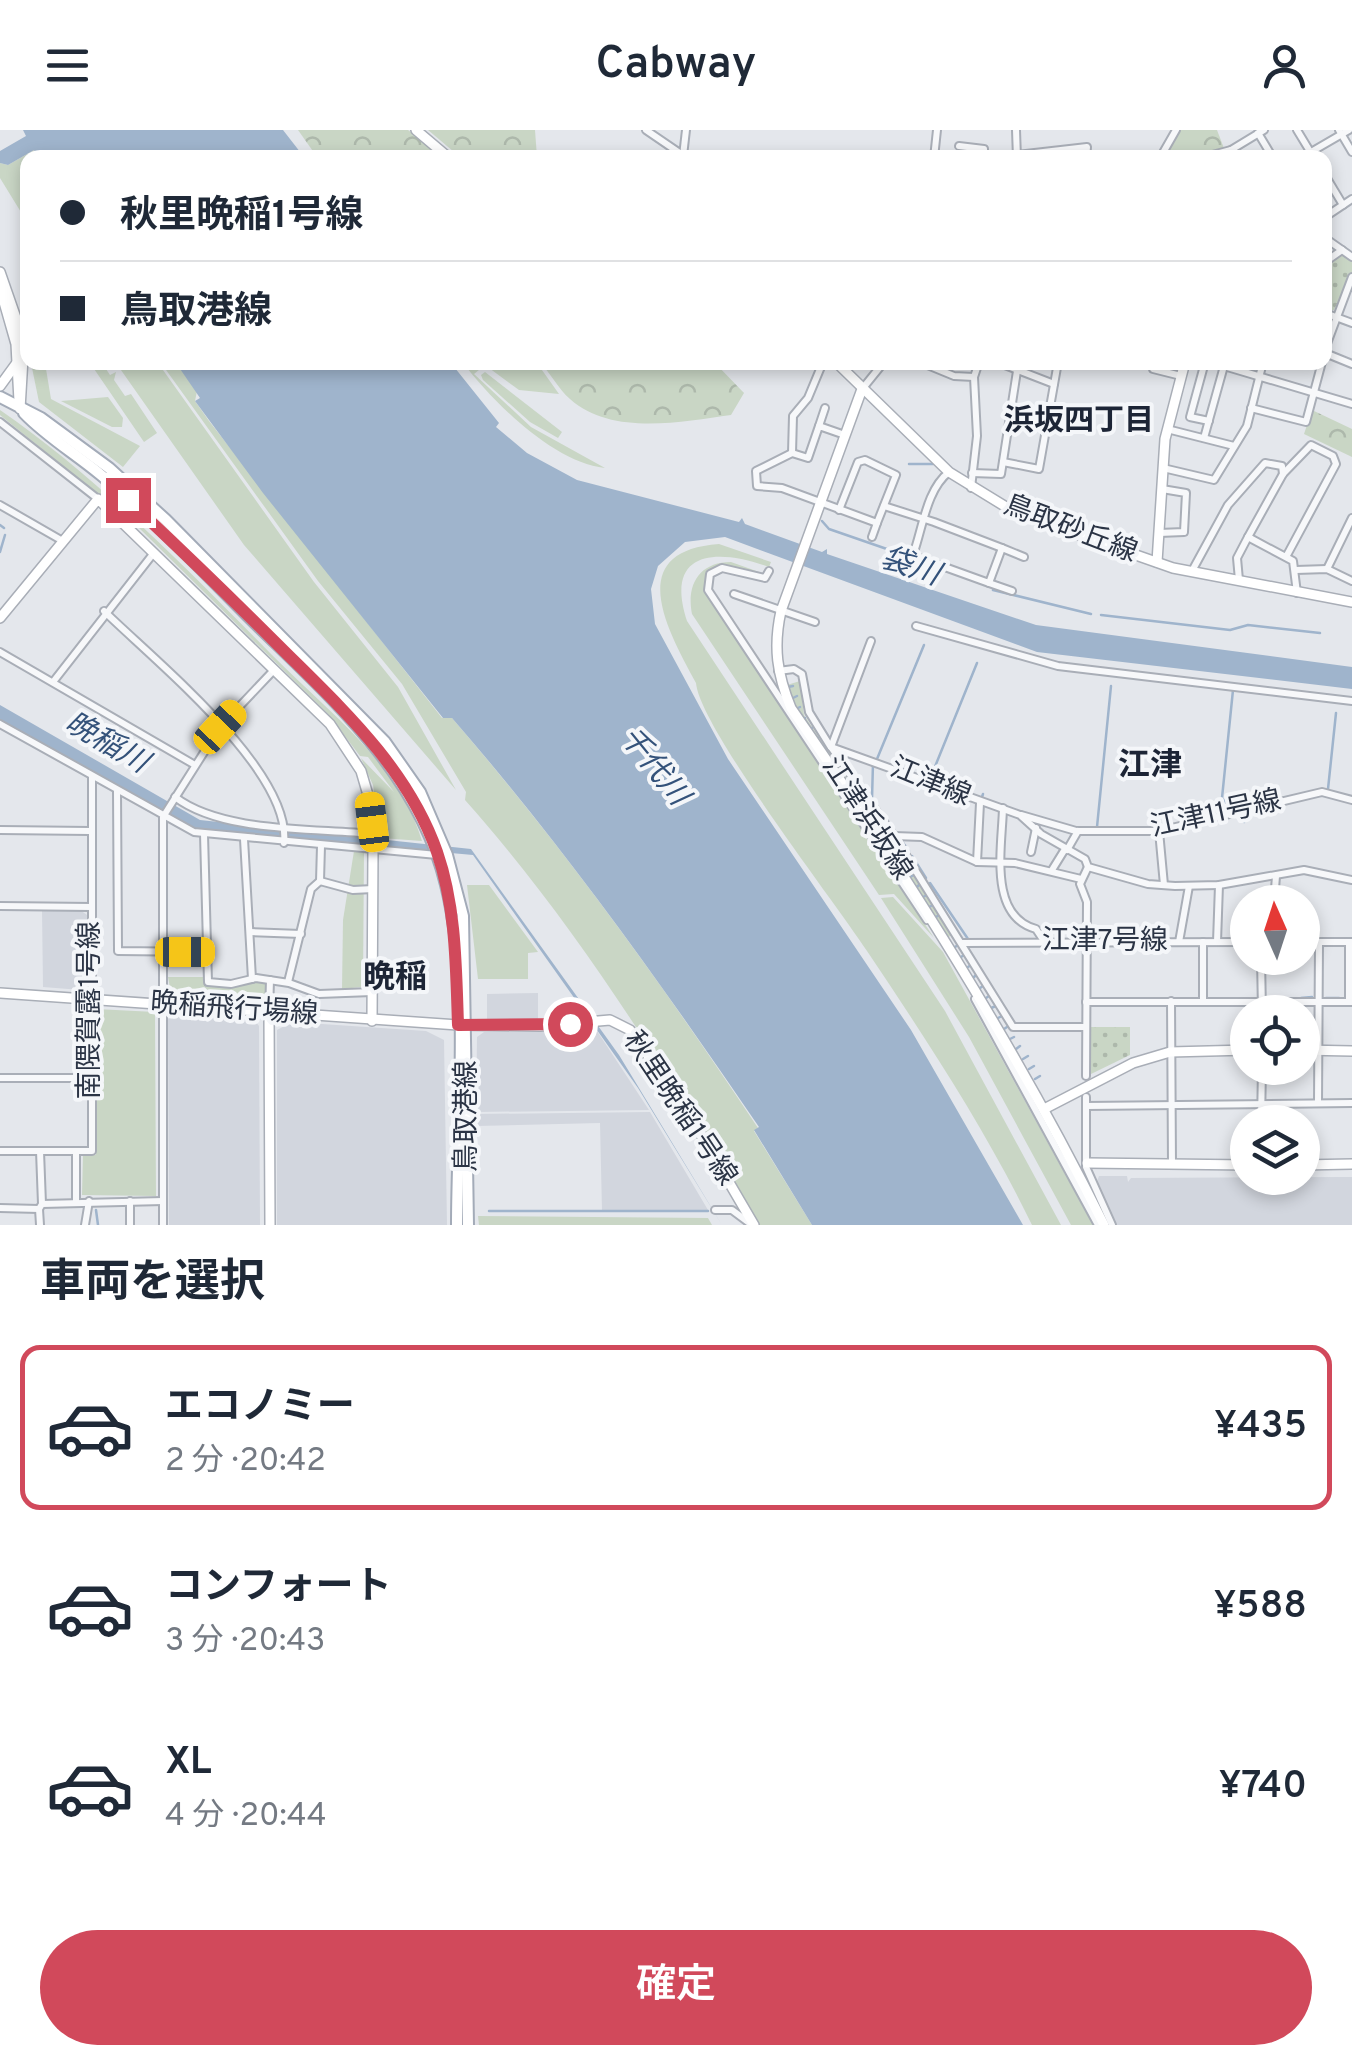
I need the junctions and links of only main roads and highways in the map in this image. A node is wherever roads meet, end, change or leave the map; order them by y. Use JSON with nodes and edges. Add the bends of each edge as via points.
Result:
{"nodes":[{"id":1,"x":0,"y":397,"type":"edge"},
{"id":2,"x":463,"y":1025,"type":"junction"},
{"id":3,"x":457,"y":1225,"type":"edge"},
{"id":4,"x":468,"y":1225,"type":"edge"}],
"edges":[{"from":1,"to":2,"type":"main road","name":"鳥取港線","via":[[109,468],[338,692],[406,770],[463,916]]},
{"from":2,"to":3,"type":"main road","name":"鳥取港線"},
{"from":2,"to":4,"type":"main road","name":"鳥取港線"}]}
